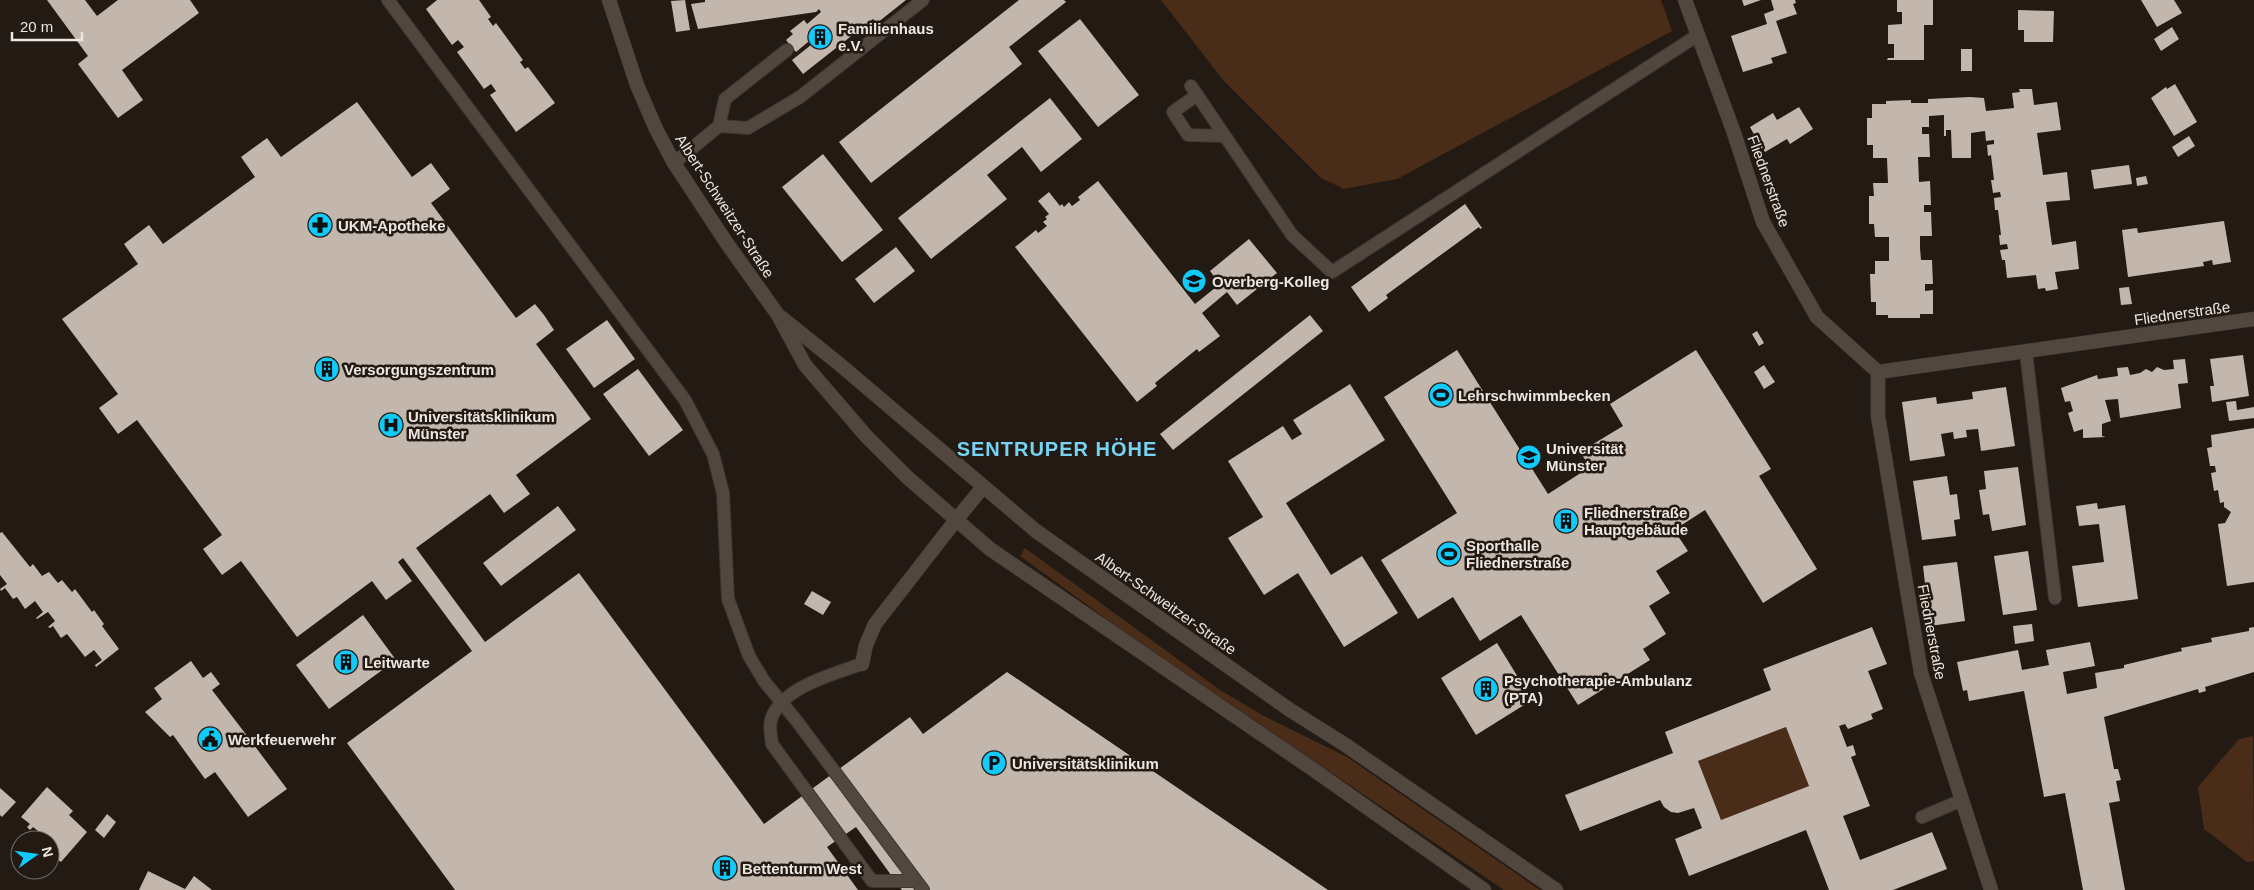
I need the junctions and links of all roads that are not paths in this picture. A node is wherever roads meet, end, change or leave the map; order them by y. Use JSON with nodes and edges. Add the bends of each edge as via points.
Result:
{"nodes":[{"id":1,"x":388,"y":0,"type":"edge"},
{"id":2,"x":609,"y":0,"type":"edge"},
{"id":3,"x":924,"y":0,"type":"edge"},
{"id":4,"x":1685,"y":0,"type":"edge"},
{"id":5,"x":1698,"y":35,"type":"junction"},
{"id":6,"x":787,"y":50,"type":"dead end"},
{"id":7,"x":719,"y":126,"type":"junction"},
{"id":8,"x":1224,"y":136,"type":"junction"},
{"id":9,"x":674,"y":163,"type":"junction"},
{"id":10,"x":778,"y":315,"type":"junction"},
{"id":11,"x":2254,"y":319,"type":"edge"},
{"id":12,"x":2026,"y":352,"type":"junction"},
{"id":13,"x":1878,"y":372,"type":"junction"},
{"id":14,"x":983,"y":487,"type":"junction"},
{"id":15,"x":956,"y":520,"type":"junction"},
{"id":16,"x":2055,"y":598,"type":"dead end"},
{"id":17,"x":862,"y":664,"type":"joint"},
{"id":18,"x":781,"y":702,"type":"junction"},
{"id":19,"x":1962,"y":800,"type":"junction"},
{"id":20,"x":1922,"y":817,"type":"dead end"},
{"id":21,"x":919,"y":885,"type":"edge"},
{"id":22,"x":1484,"y":890,"type":"edge"},
{"id":23,"x":1556,"y":890,"type":"edge"},
{"id":24,"x":1991,"y":890,"type":"edge"}],
"edges":[{"from":1,"to":18,"type":"lane","via":[[685,400],[713,454],[723,494],[728,599],[749,656]]},
{"from":2,"to":9,"type":"street","name":"Albert-Schweitzer-Straße","via":[[637,84]]},
{"from":3,"to":7,"type":"lane","via":[[800,97],[748,128]]},
{"from":4,"to":5,"type":"street","name":"Fliednerstraße"},
{"from":5,"to":8,"type":"lane","via":[[1332,272],[1292,235]]},
{"from":5,"to":13,"type":"street","name":"Fliednerstraße","via":[[1763,222],[1817,317]]},
{"from":6,"to":7,"type":"lane","via":[[725,99]]},
{"from":7,"to":9,"type":"lane"},
{"from":8,"to":8,"type":"lane","via":[[1194,91],[1173,112],[1188,135]]},
{"from":9,"to":10,"type":"street","name":"Albert-Schweitzer-Straße"},
{"from":10,"to":14,"type":"street","name":"Albert-Schweitzer-Straße"},
{"from":10,"to":15,"type":"street","name":"Albert-Schweitzer-Straße","via":[[804,365],[841,408],[907,477]]},
{"from":11,"to":12,"type":"street","name":"Fliednerstraße"},
{"from":12,"to":13,"type":"street","name":"Fliednerstraße"},
{"from":12,"to":16,"type":"lane"},
{"from":13,"to":19,"type":"street","name":"Fliednerstraße","via":[[1878,416],[1921,673]]},
{"from":14,"to":15,"type":"street"},
{"from":14,"to":23,"type":"street","name":"Albert-Schweitzer-Straße","via":[[1036,531],[1139,604]]},
{"from":15,"to":17,"type":"street","via":[[875,624]]},
{"from":15,"to":22,"type":"street","name":"Albert-Schweitzer-Straße","via":[[1009,562]]},
{"from":17,"to":18,"type":"lane","via":[[816,680]]},
{"from":18,"to":21,"type":"lane"},
{"from":18,"to":21,"type":"lane","via":[[770,721],[772,744],[849,851],[872,881]]},
{"from":19,"to":20,"type":"lane"},
{"from":19,"to":24,"type":"street","name":"Fliednerstraße"}]}
